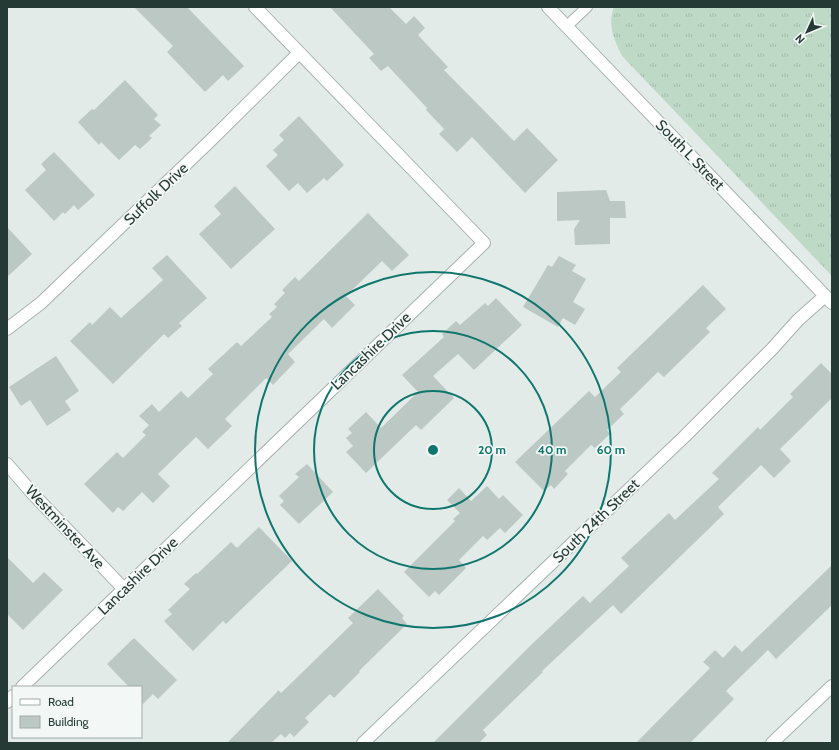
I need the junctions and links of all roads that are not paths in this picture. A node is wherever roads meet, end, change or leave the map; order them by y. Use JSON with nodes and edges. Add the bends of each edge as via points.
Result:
{"nodes":[{"id":1,"x":255,"y":7,"type":"edge"},
{"id":2,"x":548,"y":7,"type":"edge"},
{"id":3,"x":587,"y":7,"type":"edge"},
{"id":4,"x":567,"y":26,"type":"junction"},
{"id":5,"x":299,"y":53,"type":"junction"},
{"id":6,"x":829,"y":299,"type":"edge"},
{"id":7,"x":7,"y":329,"type":"edge"},
{"id":8,"x":7,"y":464,"type":"edge"},
{"id":9,"x":124,"y":589,"type":"junction"},
{"id":10,"x":23,"y":686,"type":"edge"},
{"id":11,"x":832,"y":686,"type":"edge"},
{"id":12,"x":363,"y":743,"type":"edge"},
{"id":13,"x":772,"y":743,"type":"edge"}],
"edges":[{"from":1,"to":5,"type":"street","name":"Lancashire Drive"},
{"from":2,"to":4,"type":"street","name":"South L Street"},
{"from":3,"to":4,"type":"lane"},
{"from":4,"to":6,"type":"street","name":"South L Street"},
{"from":5,"to":7,"type":"street","name":"Suffolk Drive","via":[[41,303]]},
{"from":5,"to":9,"type":"street","name":"Lancashire Drive","via":[[484,243]]},
{"from":6,"to":12,"type":"street","name":"South 24th Street","via":[[798,320],[682,439]]},
{"from":8,"to":9,"type":"street","name":"Westminster Ave"},
{"from":9,"to":10,"type":"street","name":"Lancashire Drive"},
{"from":11,"to":13,"type":"street"}]}
